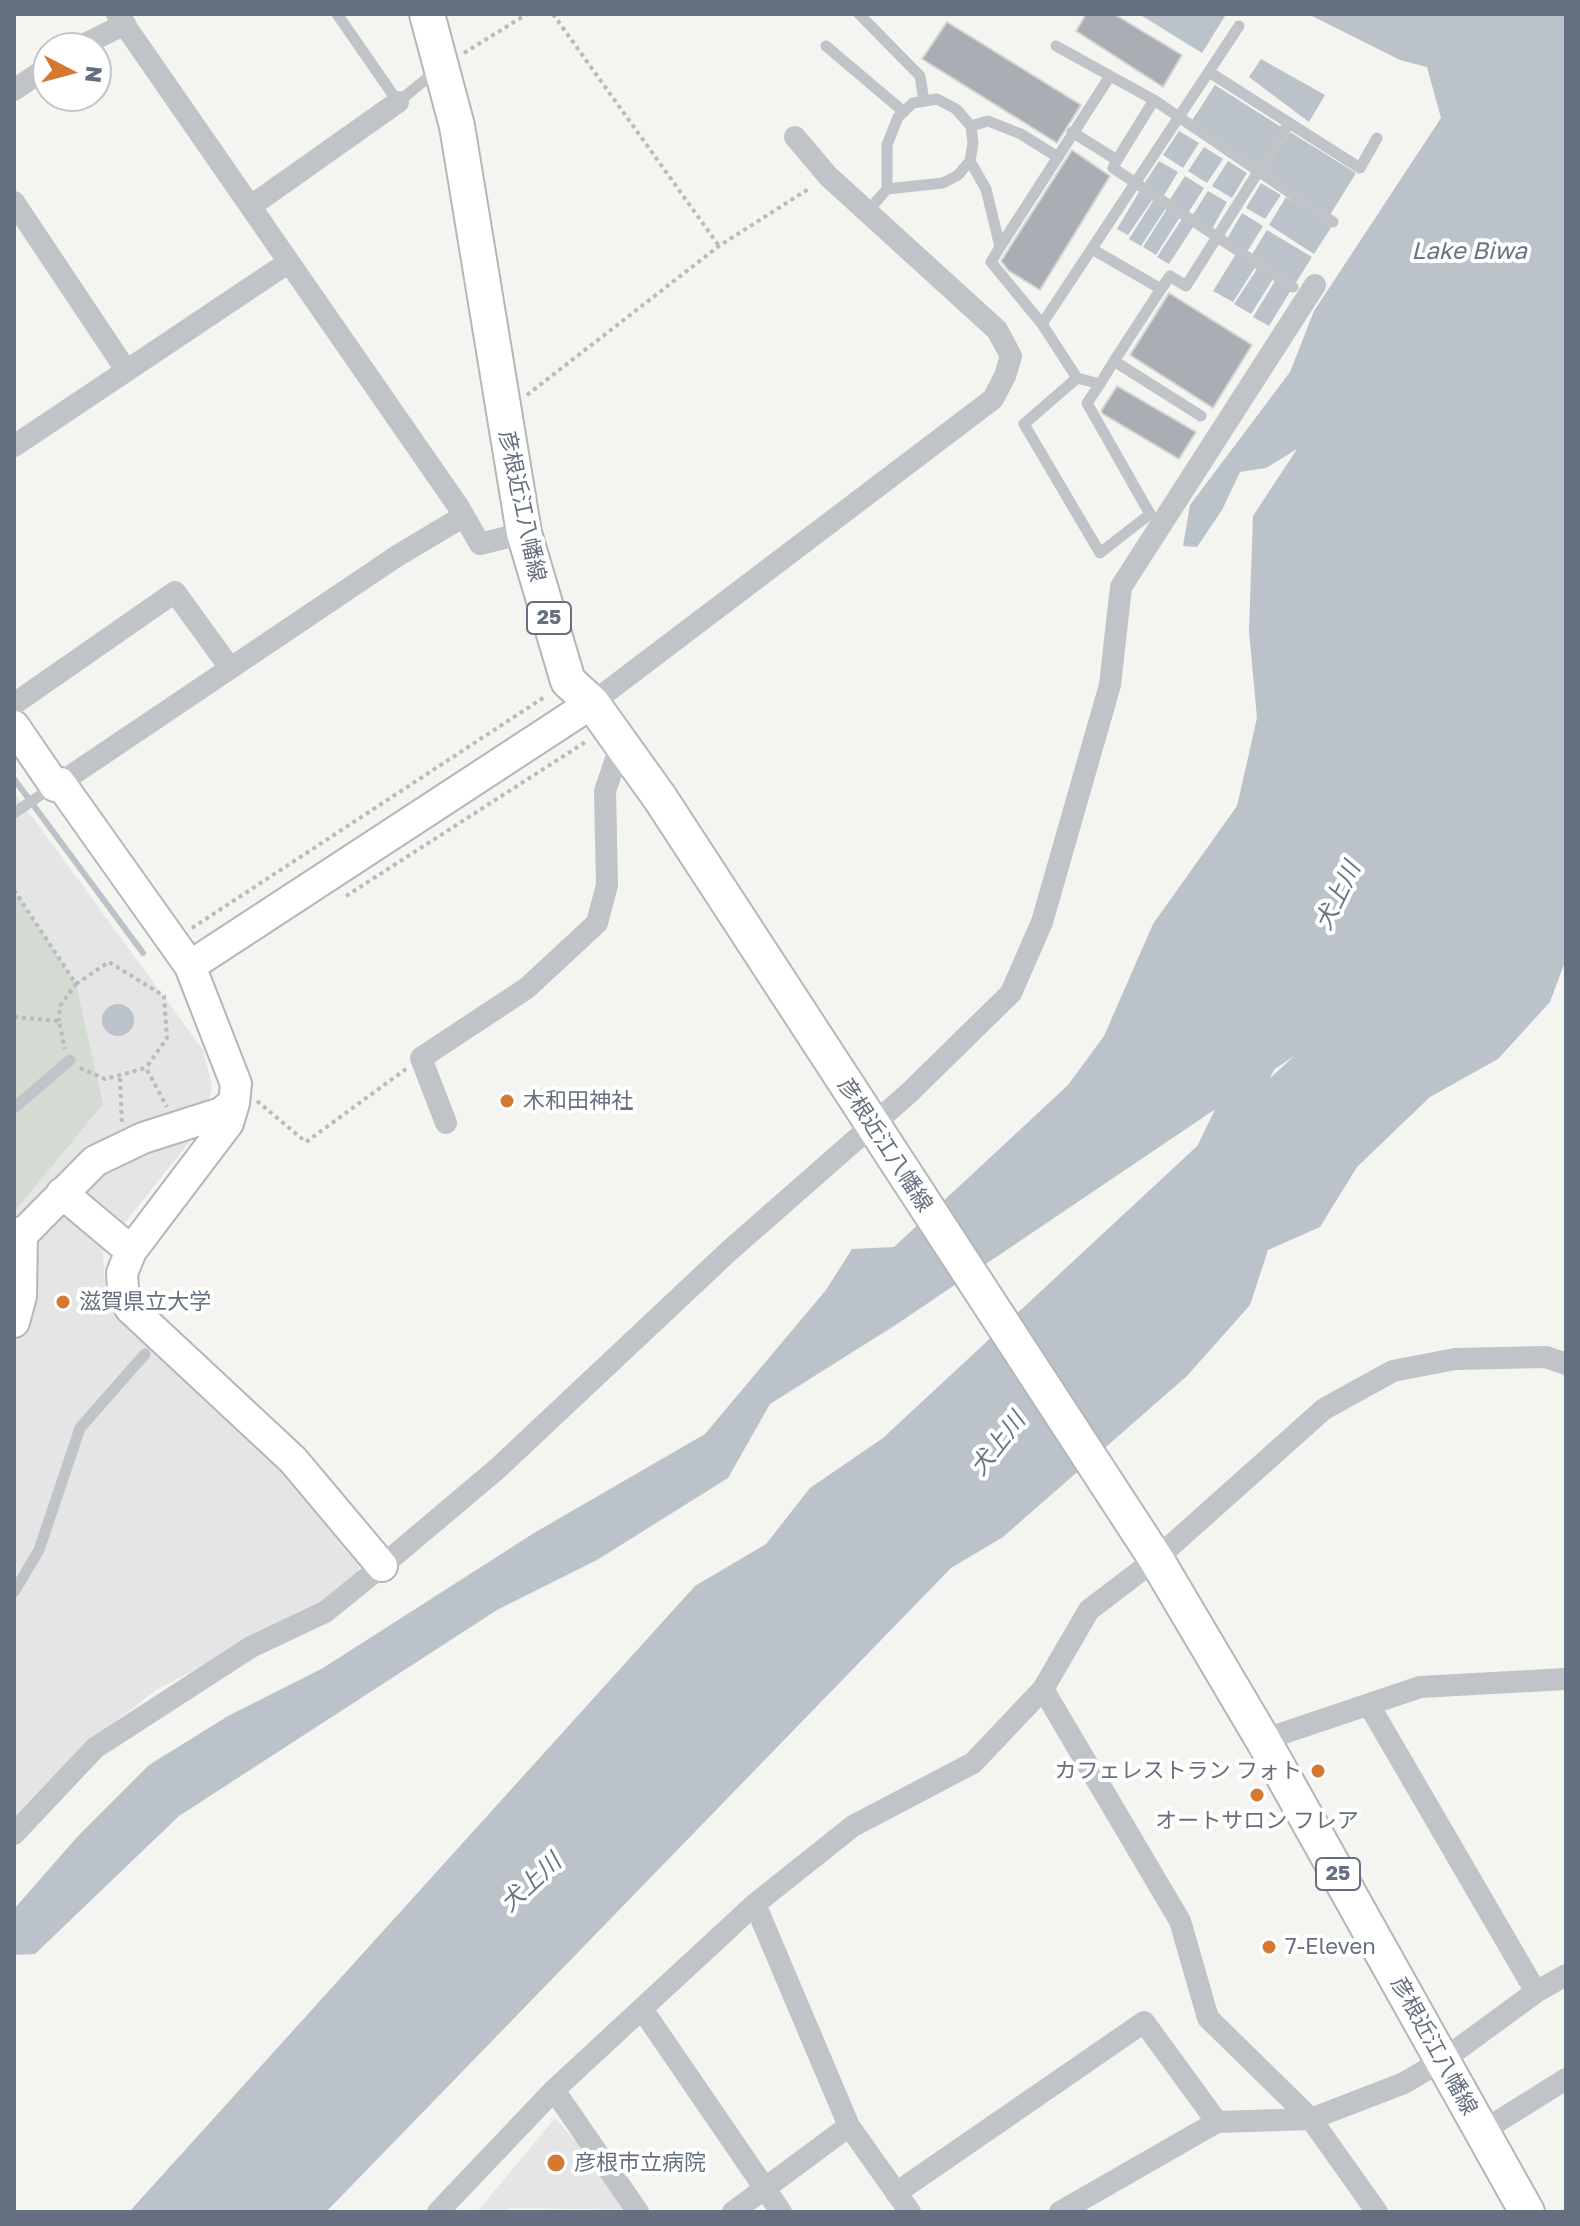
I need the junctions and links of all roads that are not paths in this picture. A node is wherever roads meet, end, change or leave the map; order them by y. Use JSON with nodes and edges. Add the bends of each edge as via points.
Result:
{"nodes":[{"id":1,"x":337,"y":14,"type":"edge"},
{"id":2,"x":427,"y":14,"type":"edge"},
{"id":3,"x":859,"y":14,"type":"edge"},
{"id":4,"x":121,"y":19,"type":"edge"},
{"id":5,"x":1239,"y":26,"type":"dead end"},
{"id":6,"x":101,"y":32,"type":"edge"},
{"id":7,"x":826,"y":46,"type":"dead end"},
{"id":8,"x":1056,"y":46,"type":"dead end"},
{"id":9,"x":444,"y":65,"type":"junction"},
{"id":10,"x":1209,"y":72,"type":"junction"},
{"id":11,"x":1110,"y":76,"type":"junction"},
{"id":12,"x":32,"y":78,"type":"edge"},
{"id":13,"x":14,"y":90,"type":"edge"},
{"id":14,"x":1154,"y":100,"type":"junction"},
{"id":15,"x":924,"y":101,"type":"junction"},
{"id":16,"x":398,"y":102,"type":"junction"},
{"id":17,"x":904,"y":112,"type":"junction"},
{"id":18,"x":1178,"y":119,"type":"junction"},
{"id":19,"x":1289,"y":123,"type":"junction"},
{"id":20,"x":971,"y":126,"type":"junction"},
{"id":21,"x":1072,"y":132,"type":"junction"},
{"id":22,"x":795,"y":137,"type":"dead end"},
{"id":23,"x":1377,"y":138,"type":"dead end"},
{"id":24,"x":1056,"y":156,"type":"junction"},
{"id":25,"x":1117,"y":160,"type":"junction"},
{"id":26,"x":970,"y":161,"type":"junction"},
{"id":27,"x":1258,"y":172,"type":"junction"},
{"id":28,"x":1135,"y":183,"type":"junction"},
{"id":29,"x":887,"y":189,"type":"junction"},
{"id":30,"x":14,"y":202,"type":"edge"},
{"id":31,"x":251,"y":206,"type":"junction"},
{"id":32,"x":867,"y":212,"type":"junction"},
{"id":33,"x":1333,"y":222,"type":"dead end"},
{"id":34,"x":1217,"y":238,"type":"junction"},
{"id":35,"x":1000,"y":247,"type":"junction"},
{"id":36,"x":1092,"y":249,"type":"junction"},
{"id":37,"x":289,"y":262,"type":"junction"},
{"id":38,"x":1304,"y":286,"type":"joint"},
{"id":39,"x":1161,"y":289,"type":"junction"},
{"id":40,"x":1042,"y":324,"type":"junction"},
{"id":41,"x":1114,"y":361,"type":"junction"},
{"id":42,"x":126,"y":370,"type":"junction"},
{"id":43,"x":1077,"y":378,"type":"junction"},
{"id":44,"x":1100,"y":384,"type":"junction"},
{"id":45,"x":1201,"y":416,"type":"dead end"},
{"id":46,"x":14,"y":446,"type":"edge"},
{"id":47,"x":464,"y":516,"type":"junction"},
{"id":48,"x":524,"y":533,"type":"junction"},
{"id":49,"x":230,"y":668,"type":"junction"},
{"id":50,"x":14,"y":704,"type":"edge"},
{"id":51,"x":598,"y":714,"type":"junction"},
{"id":52,"x":14,"y":726,"type":"edge"},
{"id":53,"x":57,"y":784,"type":"junction"},
{"id":54,"x":14,"y":813,"type":"edge"},
{"id":55,"x":190,"y":966,"type":"junction"},
{"id":56,"x":70,"y":1060,"type":"road end"},
{"id":57,"x":235,"y":1093,"type":"junction"},
{"id":58,"x":14,"y":1108,"type":"edge"},
{"id":59,"x":446,"y":1123,"type":"dead end"},
{"id":60,"x":874,"y":1130,"type":"junction"},
{"id":61,"x":62,"y":1193,"type":"junction"},
{"id":62,"x":18,"y":1237,"type":"edge"},
{"id":63,"x":131,"y":1251,"type":"junction"},
{"id":64,"x":14,"y":1322,"type":"edge"},
{"id":65,"x":145,"y":1354,"type":"dead end"},
{"id":66,"x":1566,"y":1364,"type":"edge"},
{"id":67,"x":1150,"y":1549,"type":"junction"},
{"id":68,"x":382,"y":1566,"type":"junction"},
{"id":69,"x":14,"y":1592,"type":"edge"},
{"id":70,"x":1566,"y":1679,"type":"edge"},
{"id":71,"x":1043,"y":1689,"type":"junction"},
{"id":72,"x":1369,"y":1705,"type":"junction"},
{"id":73,"x":1263,"y":1740,"type":"junction"},
{"id":74,"x":14,"y":1834,"type":"edge"},
{"id":75,"x":755,"y":1904,"type":"junction"},
{"id":76,"x":1566,"y":1975,"type":"edge"},
{"id":77,"x":1536,"y":1992,"type":"junction"},
{"id":78,"x":642,"y":2009,"type":"junction"},
{"id":79,"x":1443,"y":2060,"type":"junction"},
{"id":80,"x":1566,"y":2079,"type":"edge"},
{"id":81,"x":554,"y":2090,"type":"junction"},
{"id":82,"x":1311,"y":2119,"type":"junction"},
{"id":83,"x":1217,"y":2122,"type":"junction"},
{"id":84,"x":849,"y":2126,"type":"junction"},
{"id":85,"x":1481,"y":2132,"type":"junction"},
{"id":86,"x":765,"y":2188,"type":"junction"},
{"id":87,"x":896,"y":2193,"type":"junction"},
{"id":88,"x":438,"y":2212,"type":"edge"},
{"id":89,"x":638,"y":2212,"type":"edge"},
{"id":90,"x":733,"y":2212,"type":"edge"},
{"id":91,"x":781,"y":2212,"type":"edge"},
{"id":92,"x":910,"y":2212,"type":"edge"},
{"id":93,"x":1060,"y":2212,"type":"edge"},
{"id":94,"x":1377,"y":2212,"type":"edge"},
{"id":95,"x":1527,"y":2212,"type":"edge"}],
"edges":[{"from":1,"to":16,"type":"lane"},
{"from":2,"to":9,"type":"main road","name":"彦根近江八幡線","number":"25"},
{"from":3,"to":15,"type":"lane","via":[[920,76]]},
{"from":4,"to":6,"type":"street"},
{"from":4,"to":31,"type":"street"},
{"from":5,"to":10,"type":"lane"},
{"from":7,"to":17,"type":"lane"},
{"from":8,"to":11,"type":"lane"},
{"from":9,"to":16,"type":"lane"},
{"from":9,"to":48,"type":"main road","name":"彦根近江八幡線","number":"25"},
{"from":10,"to":18,"type":"lane"},
{"from":10,"to":19,"type":"lane"},
{"from":11,"to":14,"type":"lane"},
{"from":11,"to":21,"type":"lane"},
{"from":12,"to":13,"type":"street"},
{"from":14,"to":18,"type":"lane"},
{"from":14,"to":25,"type":"lane"},
{"from":15,"to":17,"type":"lane"},
{"from":15,"to":20,"type":"lane","via":[[937,99]]},
{"from":16,"to":31,"type":"street"},
{"from":17,"to":29,"type":"lane","via":[[887,145]]},
{"from":18,"to":27,"type":"lane"},
{"from":18,"to":28,"type":"lane"},
{"from":19,"to":23,"type":"lane","via":[[1360,168]]},
{"from":19,"to":27,"type":"lane"},
{"from":20,"to":24,"type":"lane","via":[[988,121]]},
{"from":20,"to":26,"type":"lane"},
{"from":21,"to":24,"type":"lane"},
{"from":21,"to":25,"type":"lane"},
{"from":22,"to":32,"type":"street"},
{"from":24,"to":35,"type":"lane"},
{"from":25,"to":28,"type":"lane","via":[[1113,168]]},
{"from":26,"to":29,"type":"lane","via":[[943,183]]},
{"from":26,"to":35,"type":"lane","via":[[986,189]]},
{"from":27,"to":33,"type":"lane"},
{"from":27,"to":34,"type":"lane"},
{"from":28,"to":34,"type":"lane"},
{"from":28,"to":36,"type":"lane"},
{"from":29,"to":32,"type":"lane"},
{"from":30,"to":42,"type":"street"},
{"from":31,"to":37,"type":"street"},
{"from":32,"to":51,"type":"street","via":[[997,330],[1011,356],[993,399]]},
{"from":34,"to":38,"type":"lane"},
{"from":34,"to":39,"type":"lane","via":[[1186,286],[1170,276]]},
{"from":35,"to":40,"type":"lane","via":[[991,262]]},
{"from":36,"to":39,"type":"lane"},
{"from":36,"to":40,"type":"lane"},
{"from":37,"to":42,"type":"street"},
{"from":37,"to":47,"type":"street"},
{"from":38,"to":60,"type":"street","via":[[1121,587],[1110,685],[1042,922],[1011,993]]},
{"from":39,"to":41,"type":"lane"},
{"from":40,"to":43,"type":"lane"},
{"from":41,"to":44,"type":"lane"},
{"from":41,"to":45,"type":"lane"},
{"from":42,"to":46,"type":"street"},
{"from":43,"to":44,"type":"lane"},
{"from":43,"to":44,"type":"lane","via":[[1024,424],[1100,553],[1150,514],[1087,403]]},
{"from":47,"to":48,"type":"street","via":[[480,544]]},
{"from":47,"to":49,"type":"street"},
{"from":48,"to":51,"type":"main road","name":"彦根近江八幡線","number":"25"},
{"from":49,"to":50,"type":"street","via":[[175,592]]},
{"from":49,"to":53,"type":"street"},
{"from":51,"to":55,"type":"street"},
{"from":51,"to":59,"type":"street","via":[[607,885],[597,923],[527,988],[421,1058]]},
{"from":51,"to":60,"type":"main road","name":"彦根近江八幡線","number":"25"},
{"from":52,"to":53,"type":"street"},
{"from":53,"to":54,"type":"lane"},
{"from":53,"to":55,"type":"street"},
{"from":55,"to":57,"type":"street"},
{"from":56,"to":58,"type":"lane"},
{"from":57,"to":61,"type":"street","via":[[221,1113],[95,1161]]},
{"from":57,"to":63,"type":"street","via":[[228,1123]]},
{"from":60,"to":67,"type":"main road","name":"彦根近江八幡線","number":"25"},
{"from":60,"to":68,"type":"street"},
{"from":61,"to":62,"type":"street"},
{"from":61,"to":63,"type":"street"},
{"from":62,"to":64,"type":"street","via":[[21,1296]]},
{"from":63,"to":68,"type":"street","via":[[122,1273],[130,1308],[293,1460]]},
{"from":65,"to":69,"type":"lane","via":[[80,1428],[39,1550]]},
{"from":66,"to":67,"type":"street","via":[[1546,1357],[1455,1359],[1393,1371],[1324,1409]]},
{"from":67,"to":71,"type":"street","via":[[1089,1610]]},
{"from":67,"to":73,"type":"main road","name":"彦根近江八幡線","number":"25"},
{"from":68,"to":74,"type":"street","via":[[325,1612],[251,1647],[95,1748]]},
{"from":70,"to":72,"type":"street","via":[[1420,1687]]},
{"from":71,"to":75,"type":"street","via":[[973,1763],[853,1826]]},
{"from":71,"to":82,"type":"street","via":[[1180,1921],[1208,2018]]},
{"from":72,"to":73,"type":"street"},
{"from":72,"to":77,"type":"street"},
{"from":73,"to":79,"type":"main road","name":"彦根近江八幡線","number":"25"},
{"from":75,"to":78,"type":"street"},
{"from":75,"to":84,"type":"street"},
{"from":76,"to":77,"type":"street"},
{"from":77,"to":79,"type":"street"},
{"from":78,"to":81,"type":"street"},
{"from":78,"to":86,"type":"street"},
{"from":79,"to":82,"type":"street","via":[[1404,2083]]},
{"from":79,"to":85,"type":"main road","name":"彦根近江八幡線","number":"25"},
{"from":80,"to":85,"type":"street"},
{"from":81,"to":88,"type":"street"},
{"from":81,"to":89,"type":"street"},
{"from":82,"to":83,"type":"street"},
{"from":82,"to":94,"type":"street"},
{"from":83,"to":87,"type":"street","via":[[1144,2022]]},
{"from":83,"to":93,"type":"street"},
{"from":84,"to":86,"type":"street"},
{"from":84,"to":87,"type":"street"},
{"from":85,"to":95,"type":"main road","name":"彦根近江八幡線","number":"25"},
{"from":86,"to":90,"type":"street"},
{"from":86,"to":91,"type":"street"},
{"from":87,"to":92,"type":"street"}]}
